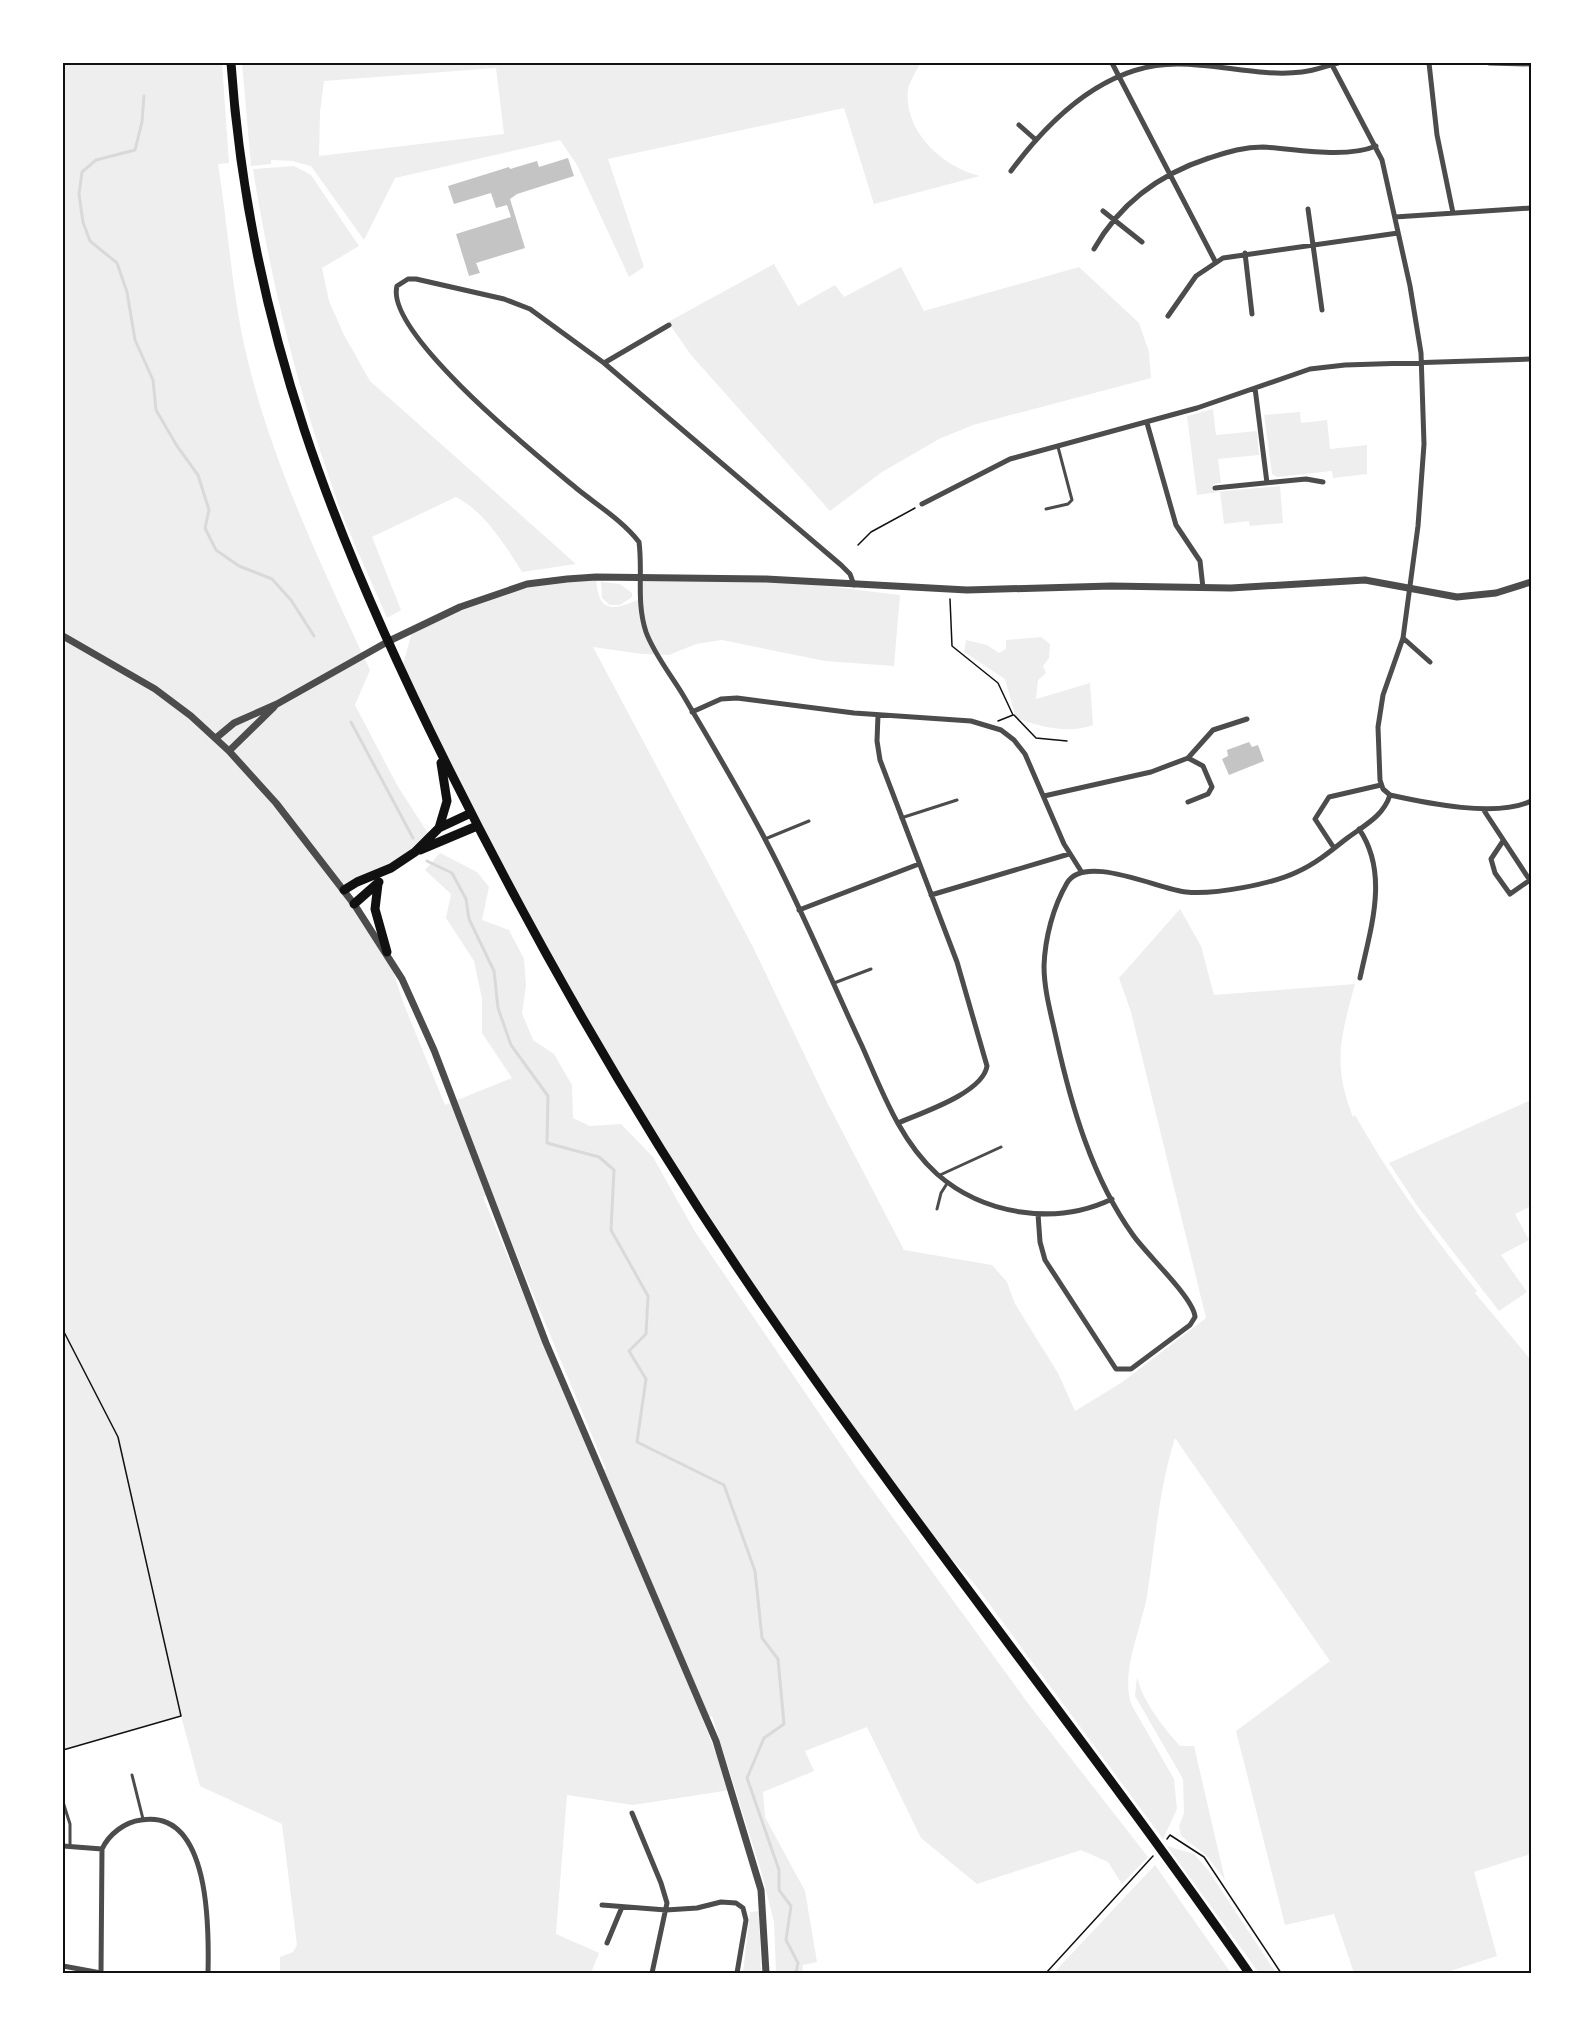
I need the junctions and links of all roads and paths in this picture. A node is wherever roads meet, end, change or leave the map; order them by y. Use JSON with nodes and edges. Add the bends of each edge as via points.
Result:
{"nodes":[{"id":1,"x":231,"y":63,"type":"edge"},
{"id":2,"x":1112,"y":63,"type":"edge"},
{"id":3,"x":1334,"y":63,"type":"edge"},
{"id":4,"x":1429,"y":63,"type":"edge"},
{"id":5,"x":1489,"y":63,"type":"edge"},
{"id":6,"x":1531,"y":64,"type":"edge"},
{"id":7,"x":1211,"y":65,"type":"edge"},
{"id":8,"x":1117,"y":76,"type":"junction"},
{"id":9,"x":1019,"y":125,"type":"dead end"},
{"id":10,"x":1036,"y":140,"type":"junction"},
{"id":11,"x":1376,"y":146,"type":"junction"},
{"id":12,"x":1011,"y":171,"type":"dead end"},
{"id":13,"x":1169,"y":174,"type":"junction"},
{"id":14,"x":1531,"y":208,"type":"edge"},
{"id":15,"x":1308,"y":209,"type":"dead end"},
{"id":16,"x":1103,"y":211,"type":"dead end"},
{"id":17,"x":1453,"y":213,"type":"junction"},
{"id":18,"x":1395,"y":217,"type":"junction"},
{"id":19,"x":1113,"y":219,"type":"junction"},
{"id":20,"x":1398,"y":233,"type":"junction"},
{"id":21,"x":1142,"y":242,"type":"dead end"},
{"id":22,"x":1313,"y":243,"type":"junction"},
{"id":23,"x":1094,"y":249,"type":"dead end"},
{"id":24,"x":1245,"y":253,"type":"junction"},
{"id":25,"x":1215,"y":261,"type":"junction"},
{"id":26,"x":1322,"y":310,"type":"dead end"},
{"id":27,"x":1252,"y":314,"type":"dead end"},
{"id":28,"x":1168,"y":316,"type":"dead end"},
{"id":29,"x":669,"y":326,"type":"dead end"},
{"id":30,"x":1531,"y":359,"type":"edge"},
{"id":31,"x":603,"y":363,"type":"junction"},
{"id":32,"x":1421,"y":363,"type":"junction"},
{"id":33,"x":1255,"y":388,"type":"junction"},
{"id":34,"x":1147,"y":423,"type":"junction"},
{"id":35,"x":1058,"y":447,"type":"junction"},
{"id":36,"x":1323,"y":482,"type":"dead end"},
{"id":37,"x":1267,"y":483,"type":"junction"},
{"id":38,"x":1215,"y":488,"type":"dead end"},
{"id":39,"x":922,"y":504,"type":"joint"},
{"id":40,"x":1046,"y":509,"type":"dead end"},
{"id":41,"x":858,"y":545,"type":"dead end"},
{"id":42,"x":638,"y":578,"type":"junction"},
{"id":43,"x":1531,"y":582,"type":"edge"},
{"id":44,"x":854,"y":585,"type":"junction"},
{"id":45,"x":1203,"y":588,"type":"junction"},
{"id":46,"x":1408,"y":589,"type":"junction"},
{"id":47,"x":950,"y":590,"type":"junction"},
{"id":48,"x":63,"y":636,"type":"edge"},
{"id":49,"x":1403,"y":638,"type":"junction"},
{"id":50,"x":1430,"y":662,"type":"dead end"},
{"id":51,"x":277,"y":704,"type":"junction"},
{"id":52,"x":692,"y":712,"type":"junction"},
{"id":53,"x":878,"y":715,"type":"junction"},
{"id":54,"x":1013,"y":715,"type":"junction"},
{"id":55,"x":1248,"y":719,"type":"dead end"},
{"id":56,"x":991,"y":725,"type":"junction"},
{"id":57,"x":216,"y":738,"type":"junction"},
{"id":58,"x":1067,"y":741,"type":"dead end"},
{"id":59,"x":437,"y":746,"type":"junction"},
{"id":60,"x":229,"y":751,"type":"junction"},
{"id":61,"x":1188,"y":758,"type":"junction"},
{"id":62,"x":1381,"y":785,"type":"junction"},
{"id":63,"x":1390,"y":795,"type":"junction"},
{"id":64,"x":1044,"y":796,"type":"junction"},
{"id":65,"x":957,"y":800,"type":"dead end"},
{"id":66,"x":1531,"y":801,"type":"edge"},
{"id":67,"x":1188,"y":802,"type":"dead end"},
{"id":68,"x":1524,"y":804,"type":"junction"},
{"id":69,"x":1483,"y":809,"type":"junction"},
{"id":70,"x":1531,"y":810,"type":"edge"},
{"id":71,"x":471,"y":813,"type":"junction"},
{"id":72,"x":901,"y":818,"type":"junction"},
{"id":73,"x":809,"y":821,"type":"dead end"},
{"id":74,"x":477,"y":826,"type":"junction"},
{"id":75,"x":439,"y":828,"type":"junction"},
{"id":76,"x":1359,"y":829,"type":"junction"},
{"id":77,"x":765,"y":839,"type":"junction"},
{"id":78,"x":1503,"y":841,"type":"junction"},
{"id":79,"x":1334,"y":848,"type":"junction"},
{"id":80,"x":415,"y":852,"type":"junction"},
{"id":81,"x":1069,"y":854,"type":"junction"},
{"id":82,"x":919,"y":864,"type":"junction"},
{"id":83,"x":391,"y":868,"type":"junction"},
{"id":84,"x":1081,"y":872,"type":"junction"},
{"id":85,"x":1530,"y":881,"type":"edge"},
{"id":86,"x":378,"y":884,"type":"junction"},
{"id":87,"x":344,"y":890,"type":"junction"},
{"id":88,"x":931,"y":895,"type":"junction"},
{"id":89,"x":354,"y":904,"type":"junction"},
{"id":90,"x":799,"y":910,"type":"junction"},
{"id":91,"x":387,"y":952,"type":"junction"},
{"id":92,"x":872,"y":969,"type":"dead end"},
{"id":93,"x":1360,"y":978,"type":"dead end"},
{"id":94,"x":833,"y":983,"type":"junction"},
{"id":95,"x":898,"y":1123,"type":"junction"},
{"id":96,"x":1000,"y":1147,"type":"dead end"},
{"id":97,"x":938,"y":1175,"type":"junction"},
{"id":98,"x":948,"y":1182,"type":"junction"},
{"id":99,"x":1112,"y":1199,"type":"junction"},
{"id":100,"x":937,"y":1209,"type":"dead end"},
{"id":101,"x":1038,"y":1214,"type":"junction"},
{"id":102,"x":63,"y":1330,"type":"edge"},
{"id":103,"x":63,"y":1750,"type":"edge"},
{"id":104,"x":132,"y":1775,"type":"dead end"},
{"id":105,"x":63,"y":1802,"type":"edge"},
{"id":106,"x":632,"y":1813,"type":"dead end"},
{"id":107,"x":143,"y":1819,"type":"junction"},
{"id":108,"x":1163,"y":1844,"type":"dead end"},
{"id":109,"x":63,"y":1846,"type":"edge"},
{"id":110,"x":70,"y":1846,"type":"junction"},
{"id":111,"x":102,"y":1849,"type":"junction"},
{"id":112,"x":1156,"y":1853,"type":"dead end"},
{"id":113,"x":602,"y":1905,"type":"dead end"},
{"id":114,"x":622,"y":1907,"type":"junction"},
{"id":115,"x":666,"y":1910,"type":"junction"},
{"id":116,"x":607,"y":1943,"type":"dead end"},
{"id":117,"x":63,"y":1966,"type":"edge"},
{"id":118,"x":101,"y":1973,"type":"edge"},
{"id":119,"x":208,"y":1973,"type":"edge"},
{"id":120,"x":652,"y":1973,"type":"edge"},
{"id":121,"x":738,"y":1973,"type":"edge"},
{"id":122,"x":766,"y":1973,"type":"edge"},
{"id":123,"x":1046,"y":1973,"type":"edge"},
{"id":124,"x":1250,"y":1973,"type":"edge"},
{"id":125,"x":1281,"y":1973,"type":"edge"}],
"edges":[{"from":1,"to":59,"type":"main road","via":[[255,246],[287,380],[342,539]]},
{"from":2,"to":8,"type":"street"},
{"from":3,"to":7,"type":"street","via":[[1296,73]]},
{"from":3,"to":11,"type":"street"},
{"from":4,"to":17,"type":"street","via":[[1437,135]]},
{"from":5,"to":6,"type":"street"},
{"from":7,"to":8,"type":"street","via":[[1167,65]]},
{"from":8,"to":10,"type":"street","via":[[1075,103]]},
{"from":8,"to":13,"type":"street"},
{"from":9,"to":10,"type":"street"},
{"from":10,"to":12,"type":"street"},
{"from":11,"to":13,"type":"street","via":[[1356,152],[1237,148]]},
{"from":11,"to":18,"type":"street"},
{"from":13,"to":19,"type":"street","via":[[1144,190]]},
{"from":13,"to":25,"type":"street"},
{"from":14,"to":17,"type":"street"},
{"from":15,"to":22,"type":"street"},
{"from":16,"to":19,"type":"street"},
{"from":17,"to":18,"type":"street"},
{"from":18,"to":20,"type":"street"},
{"from":19,"to":21,"type":"street"},
{"from":19,"to":23,"type":"street"},
{"from":20,"to":22,"type":"street"},
{"from":20,"to":32,"type":"street"},
{"from":22,"to":24,"type":"street"},
{"from":22,"to":26,"type":"street"},
{"from":24,"to":25,"type":"street"},
{"from":24,"to":27,"type":"street"},
{"from":25,"to":28,"type":"street","via":[[1191,282]]},
{"from":29,"to":31,"type":"street"},
{"from":30,"to":32,"type":"street"},
{"from":31,"to":42,"type":"street","via":[[548,320],[515,303],[416,279],[400,282],[396,290],[406,320],[426,350],[542,458],[634,535],[640,551]]},
{"from":31,"to":44,"type":"street","via":[[841,565]]},
{"from":32,"to":33,"type":"street","via":[[1322,367]]},
{"from":32,"to":46,"type":"street","via":[[1423,464]]},
{"from":33,"to":34,"type":"street"},
{"from":33,"to":37,"type":"street"},
{"from":34,"to":35,"type":"street"},
{"from":34,"to":45,"type":"street","via":[[1176,525],[1200,561]]},
{"from":35,"to":39,"type":"street","via":[[1001,462]]},
{"from":35,"to":40,"type":"lane","via":[[1072,500]]},
{"from":36,"to":37,"type":"street","via":[[1306,478]]},
{"from":37,"to":38,"type":"street"},
{"from":39,"to":41,"type":"path","via":[[871,532]]},
{"from":42,"to":44,"type":"street","via":[[766,579]]},
{"from":42,"to":51,"type":"street","via":[[589,577],[527,584],[479,599],[413,628]]},
{"from":42,"to":52,"type":"street","via":[[650,640]]},
{"from":43,"to":46,"type":"street","via":[[1467,597]]},
{"from":44,"to":47,"type":"street"},
{"from":45,"to":46,"type":"street","via":[[1365,580]]},
{"from":45,"to":47,"type":"street"},
{"from":46,"to":49,"type":"street"},
{"from":47,"to":54,"type":"path","via":[[952,646],[998,683]]},
{"from":48,"to":57,"type":"street","via":[[149,685]]},
{"from":49,"to":50,"type":"street"},
{"from":49,"to":62,"type":"street","via":[[1379,712]]},
{"from":51,"to":57,"type":"street","via":[[234,723]]},
{"from":51,"to":60,"type":"street"},
{"from":52,"to":53,"type":"street","via":[[721,699],[737,698]]},
{"from":52,"to":77,"type":"street"},
{"from":53,"to":56,"type":"street"},
{"from":53,"to":72,"type":"street","via":[[879,755]]},
{"from":54,"to":56,"type":"path"},
{"from":54,"to":58,"type":"path","via":[[1036,738]]},
{"from":55,"to":61,"type":"street","via":[[1213,730]]},
{"from":56,"to":64,"type":"street","via":[[1008,735],[1025,754]]},
{"from":57,"to":60,"type":"street"},
{"from":59,"to":71,"type":"main road"},
{"from":59,"to":75,"type":"main road","via":[[447,801]]},
{"from":60,"to":87,"type":"street","via":[[276,803]]},
{"from":61,"to":64,"type":"street","via":[[1151,772]]},
{"from":61,"to":67,"type":"street","via":[[1203,766],[1212,788],[1208,794]]},
{"from":62,"to":63,"type":"street"},
{"from":62,"to":79,"type":"street","via":[[1329,797],[1315,819]]},
{"from":63,"to":69,"type":"street"},
{"from":63,"to":76,"type":"street","via":[[1380,814]]},
{"from":64,"to":81,"type":"street"},
{"from":65,"to":72,"type":"lane"},
{"from":66,"to":68,"type":"street"},
{"from":68,"to":69,"type":"street"},
{"from":68,"to":70,"type":"street"},
{"from":69,"to":78,"type":"street"},
{"from":71,"to":74,"type":"main road"},
{"from":71,"to":75,"type":"main road"},
{"from":72,"to":82,"type":"street"},
{"from":73,"to":77,"type":"lane"},
{"from":74,"to":80,"type":"main road"},
{"from":74,"to":124,"type":"main road","via":[[586,1025],[725,1250],[877,1468]]},
{"from":75,"to":80,"type":"main road"},
{"from":76,"to":79,"type":"street"},
{"from":76,"to":93,"type":"street","via":[[1370,850],[1377,883]]},
{"from":77,"to":90,"type":"street"},
{"from":78,"to":85,"type":"street"},
{"from":78,"to":85,"type":"street","via":[[1491,859],[1495,873],[1510,894]]},
{"from":79,"to":84,"type":"street","via":[[1293,874],[1204,892],[1178,891],[1097,870]]},
{"from":80,"to":83,"type":"main road"},
{"from":81,"to":84,"type":"street"},
{"from":81,"to":88,"type":"street"},
{"from":82,"to":88,"type":"street"},
{"from":82,"to":90,"type":"street"},
{"from":83,"to":86,"type":"main road"},
{"from":83,"to":87,"type":"main road"},
{"from":84,"to":99,"type":"street","via":[[1067,882],[1054,913],[1047,940],[1045,976],[1070,1092],[1090,1152]]},
{"from":86,"to":89,"type":"main road"},
{"from":86,"to":91,"type":"main road","via":[[375,909]]},
{"from":87,"to":89,"type":"street"},
{"from":88,"to":95,"type":"street","via":[[957,962],[987,1066],[977,1085]]},
{"from":89,"to":91,"type":"street"},
{"from":90,"to":94,"type":"street"},
{"from":91,"to":122,"type":"street","via":[[425,1029],[546,1343],[723,1758],[761,1890]]},
{"from":92,"to":94,"type":"lane"},
{"from":94,"to":95,"type":"street"},
{"from":95,"to":97,"type":"street","via":[[914,1150]]},
{"from":96,"to":97,"type":"lane"},
{"from":97,"to":98,"type":"street"},
{"from":98,"to":100,"type":"lane"},
{"from":98,"to":101,"type":"street","via":[[988,1204]]},
{"from":99,"to":101,"type":"street","via":[[1072,1212]]},
{"from":99,"to":101,"type":"street","via":[[1143,1249],[1190,1302],[1195,1317],[1184,1331],[1125,1371],[1116,1369],[1045,1260]]},
{"from":102,"to":103,"type":"path","via":[[118,1437],[181,1716]]},
{"from":104,"to":107,"type":"lane"},
{"from":105,"to":110,"type":"lane"},
{"from":106,"to":115,"type":"street","via":[[664,1889]]},
{"from":107,"to":111,"type":"street","via":[[121,1827]]},
{"from":107,"to":119,"type":"street","via":[[162,1822],[179,1833],[201,1867]]},
{"from":108,"to":125,"type":"path","via":[[1170,1835],[1204,1857]]},
{"from":109,"to":110,"type":"street"},
{"from":110,"to":111,"type":"street"},
{"from":111,"to":118,"type":"street"},
{"from":112,"to":123,"type":"path"},
{"from":113,"to":114,"type":"street"},
{"from":114,"to":115,"type":"street"},
{"from":114,"to":116,"type":"street"},
{"from":115,"to":120,"type":"street"},
{"from":115,"to":121,"type":"street","via":[[729,1902],[743,1908],[746,1930]]},
{"from":117,"to":118,"type":"street"}]}
